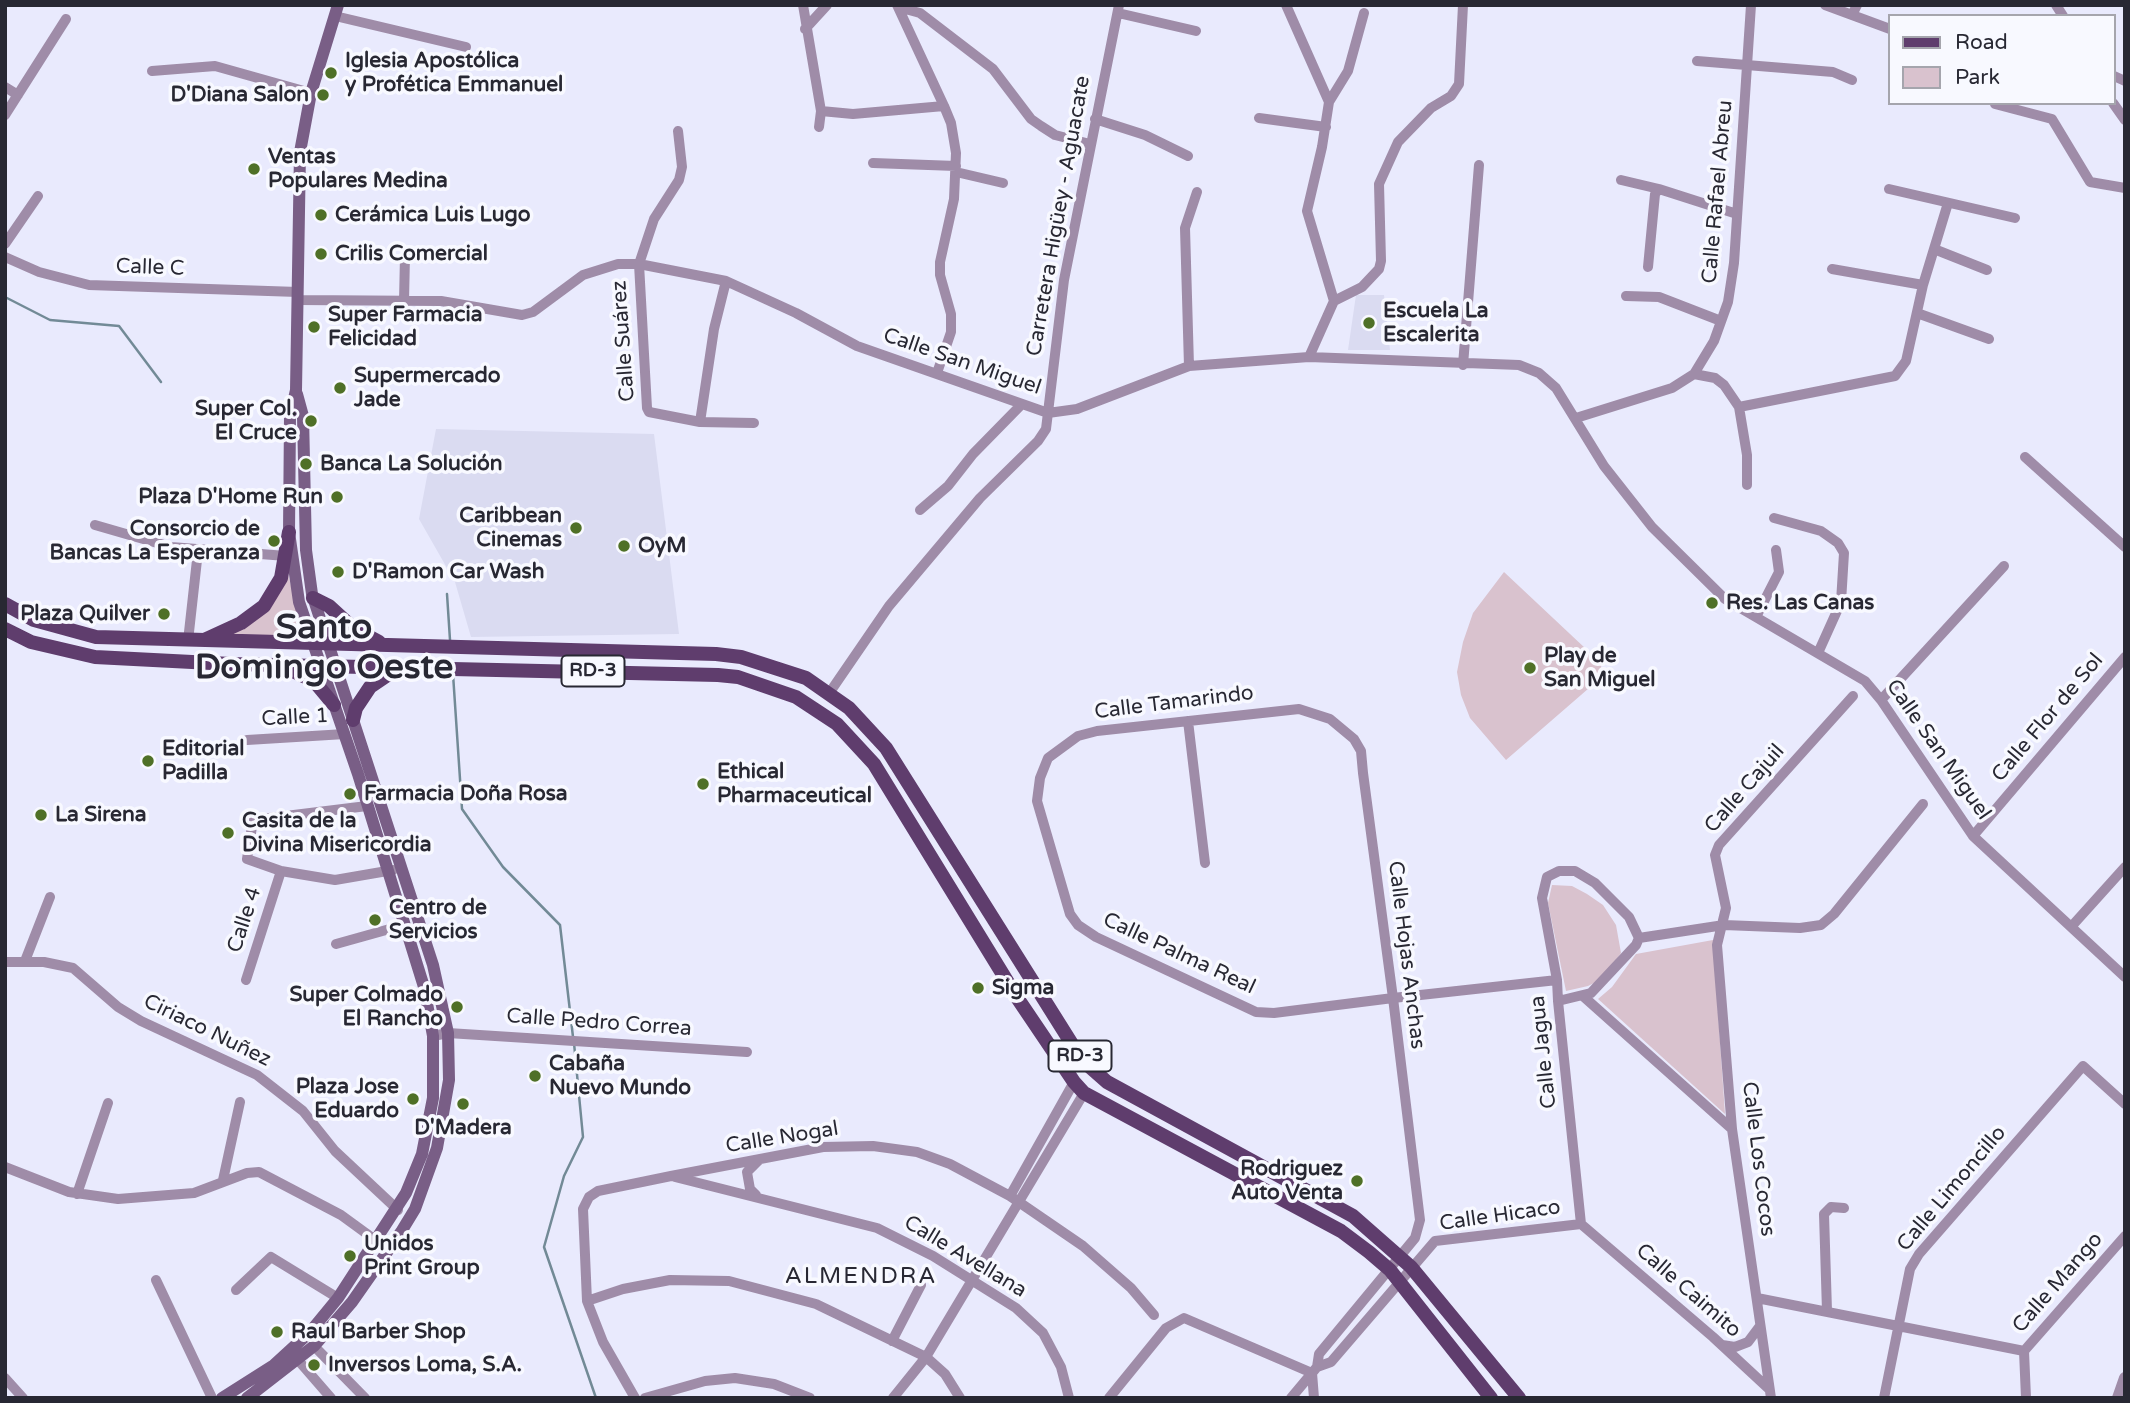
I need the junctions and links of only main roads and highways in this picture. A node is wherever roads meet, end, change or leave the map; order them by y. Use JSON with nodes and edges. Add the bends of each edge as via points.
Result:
{"nodes":[{"id":1,"x":337,"y":10,"type":"edge"},
{"id":2,"x":296,"y":390,"type":"junction"},
{"id":3,"x":289,"y":532,"type":"junction"},
{"id":4,"x":313,"y":598,"type":"junction"},
{"id":5,"x":5,"y":604,"type":"edge"},
{"id":6,"x":5,"y":629,"type":"edge"},
{"id":7,"x":195,"y":641,"type":"junction"},
{"id":8,"x":313,"y":643,"type":"junction"},
{"id":9,"x":329,"y":643,"type":"junction"},
{"id":10,"x":384,"y":644,"type":"junction"},
{"id":11,"x":271,"y":664,"type":"junction"},
{"id":12,"x":320,"y":666,"type":"junction"},
{"id":13,"x":336,"y":666,"type":"junction"},
{"id":14,"x":401,"y":666,"type":"junction"},
{"id":15,"x":334,"y":705,"type":"junction"},
{"id":16,"x":353,"y":720,"type":"junction"},
{"id":17,"x":393,"y":870,"type":"junction"},
{"id":18,"x":222,"y":1398,"type":"edge"},
{"id":19,"x":247,"y":1398,"type":"edge"},
{"id":20,"x":1491,"y":1398,"type":"edge"},
{"id":21,"x":1519,"y":1398,"type":"edge"}],
"edges":[{"from":1,"to":2,"type":"main road","via":[[311,93],[299,170]]},
{"from":2,"to":3,"type":"main road","via":[[290,416]]},
{"from":2,"to":4,"type":"main road","via":[[303,415],[306,550]]},
{"from":3,"to":7,"type":"main road","via":[[281,578],[264,606],[241,623]]},
{"from":3,"to":8,"type":"main road","via":[[299,602]]},
{"from":4,"to":9,"type":"main road"},
{"from":4,"to":10,"type":"main road"},
{"from":5,"to":7,"type":"main road","number":"RD-3","via":[[34,620],[96,636]]},
{"from":6,"to":11,"type":"main road","number":"RD-3","via":[[31,642],[95,657]]},
{"from":7,"to":8,"type":"main road","number":"RD-3"},
{"from":8,"to":9,"type":"main road","number":"RD-3"},
{"from":8,"to":12,"type":"main road"},
{"from":9,"to":10,"type":"main road","number":"RD-3"},
{"from":9,"to":13,"type":"main road"},
{"from":10,"to":21,"type":"main road","number":"RD-3","via":[[741,657],[806,678],[830,692],[886,748],[1082,1060],[1107,1082],[1353,1216],[1406,1262]]},
{"from":11,"to":12,"type":"main road","number":"RD-3"},
{"from":11,"to":15,"type":"main road","via":[[314,681]]},
{"from":12,"to":13,"type":"main road","number":"RD-3"},
{"from":12,"to":15,"type":"main road"},
{"from":13,"to":14,"type":"main road","number":"RD-3"},
{"from":13,"to":16,"type":"main road"},
{"from":14,"to":16,"type":"main road","via":[[370,687]]},
{"from":14,"to":20,"type":"main road","number":"RD-3","via":[[718,675],[758,683],[818,709],[874,764],[1018,999],[1079,1088],[1340,1231],[1394,1276]]},
{"from":15,"to":17,"type":"main road"},
{"from":16,"to":17,"type":"main road"},
{"from":17,"to":18,"type":"main road","via":[[433,1036],[433,1098],[422,1154],[398,1210],[338,1298],[274,1365]]},
{"from":17,"to":19,"type":"main road","via":[[433,965],[448,1033],[449,1080],[437,1148],[415,1209],[352,1302],[314,1346]]}]}
